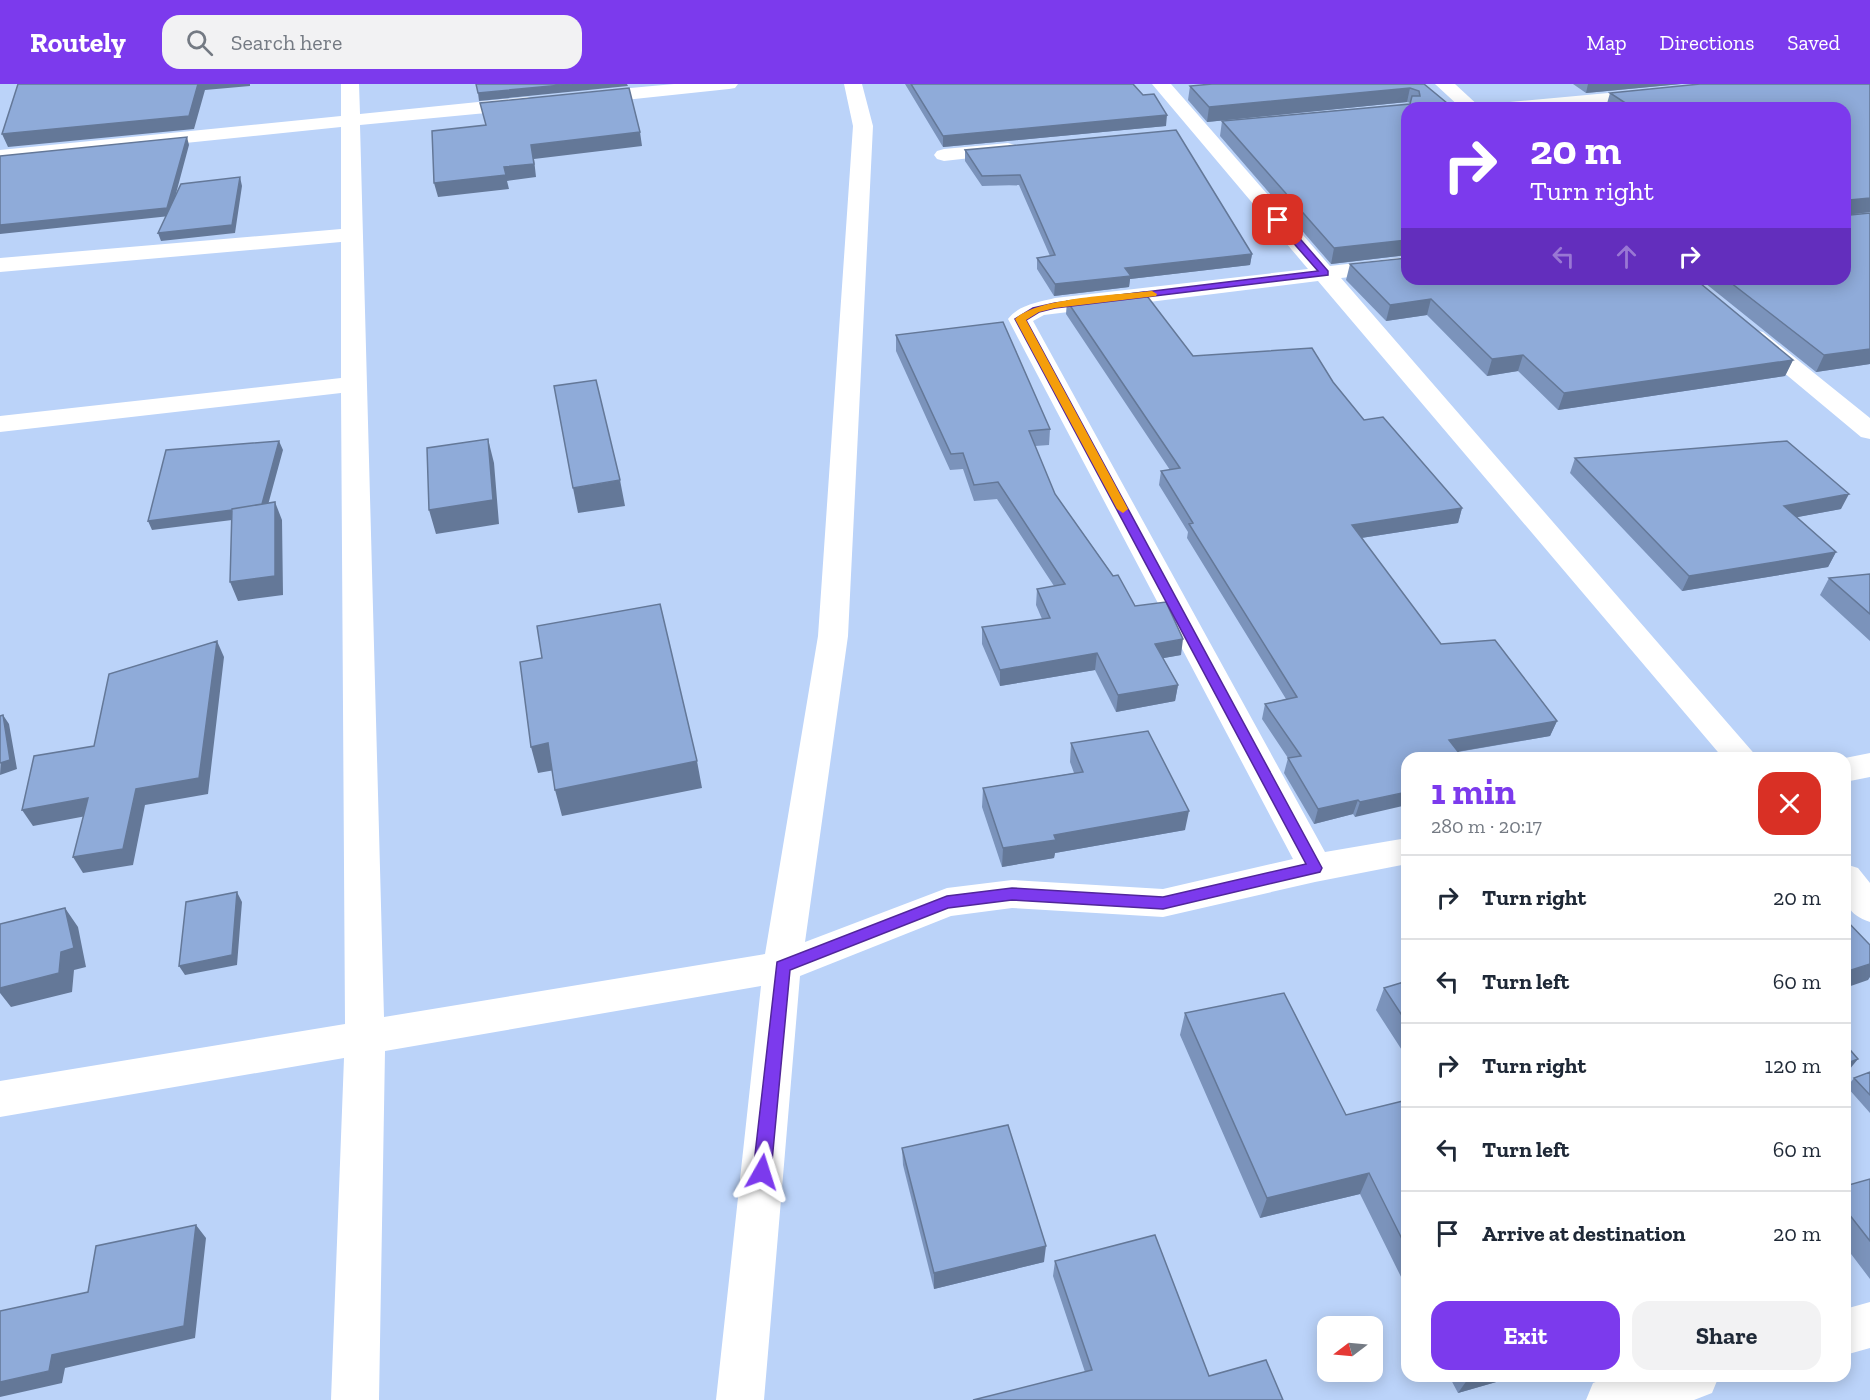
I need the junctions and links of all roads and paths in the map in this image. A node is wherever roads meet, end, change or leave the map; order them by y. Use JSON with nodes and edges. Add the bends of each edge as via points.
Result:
{"nodes":[{"id":1,"x":350,"y":84,"type":"edge"},
{"id":2,"x":729,"y":84,"type":"edge"},
{"id":3,"x":853,"y":84,"type":"edge"},
{"id":4,"x":1161,"y":84,"type":"edge"},
{"id":5,"x":1444,"y":84,"type":"edge"},
{"id":6,"x":1671,"y":93,"type":"edge"},
{"id":7,"x":563,"y":100,"type":"edge"},
{"id":8,"x":540,"y":102,"type":"edge"},
{"id":9,"x":1465,"y":102,"type":"edge"},
{"id":10,"x":1574,"y":102,"type":"edge"},
{"id":11,"x":350,"y":120,"type":"junction"},
{"id":12,"x":1026,"y":147,"type":"edge"},
{"id":13,"x":944,"y":154,"type":"edge"},
{"id":14,"x":0,"y":156,"type":"edge"},
{"id":15,"x":351,"y":236,"type":"junction"},
{"id":16,"x":0,"y":264,"type":"edge"},
{"id":17,"x":1401,"y":265,"type":"edge"},
{"id":18,"x":1325,"y":273,"type":"junction"},
{"id":19,"x":1737,"y":323,"type":"edge"},
{"id":20,"x":353,"y":384,"type":"junction"},
{"id":21,"x":1865,"y":422,"type":"edge"},
{"id":22,"x":0,"y":424,"type":"edge"},
{"id":23,"x":1737,"y":752,"type":"edge"},
{"id":24,"x":1870,"y":765,"type":"edge"},
{"id":25,"x":1851,"y":769,"type":"edge"},
{"id":26,"x":1401,"y":852,"type":"edge"},
{"id":27,"x":1315,"y":868,"type":"junction"},
{"id":28,"x":1851,"y":886,"type":"edge"},
{"id":29,"x":1870,"y":908,"type":"edge"},
{"id":30,"x":782,"y":966,"type":"junction"},
{"id":31,"x":365,"y":1037,"type":"junction"},
{"id":32,"x":0,"y":1099,"type":"edge"},
{"id":33,"x":1870,"y":1325,"type":"edge"},
{"id":34,"x":1851,"y":1330,"type":"edge"},
{"id":35,"x":1674,"y":1382,"type":"edge"},
{"id":36,"x":355,"y":1400,"type":"edge"},
{"id":37,"x":740,"y":1400,"type":"edge"},
{"id":38,"x":1610,"y":1400,"type":"edge"}],
"edges":[{"from":1,"to":11,"type":"street"},
{"from":2,"to":7,"type":"street"},
{"from":3,"to":30,"type":"street","via":[[863,126],[833,636]]},
{"from":4,"to":18,"type":"street"},
{"from":5,"to":9,"type":"street"},
{"from":6,"to":10,"type":"street"},
{"from":8,"to":11,"type":"street"},
{"from":11,"to":14,"type":"street"},
{"from":11,"to":15,"type":"street"},
{"from":12,"to":13,"type":"street"},
{"from":15,"to":16,"type":"street"},
{"from":15,"to":20,"type":"street"},
{"from":17,"to":18,"type":"street"},
{"from":18,"to":23,"type":"street"},
{"from":18,"to":27,"type":"street","via":[[1055,305],[1020,319]]},
{"from":19,"to":21,"type":"street"},
{"from":20,"to":22,"type":"street"},
{"from":20,"to":31,"type":"street"},
{"from":24,"to":25,"type":"street"},
{"from":26,"to":27,"type":"street"},
{"from":27,"to":30,"type":"street","via":[[1163,903],[1012,894],[947,902]]},
{"from":28,"to":29,"type":"street"},
{"from":30,"to":31,"type":"street"},
{"from":30,"to":37,"type":"street"},
{"from":31,"to":32,"type":"street"},
{"from":31,"to":36,"type":"street"},
{"from":33,"to":34,"type":"street"},
{"from":35,"to":38,"type":"street"}]}
